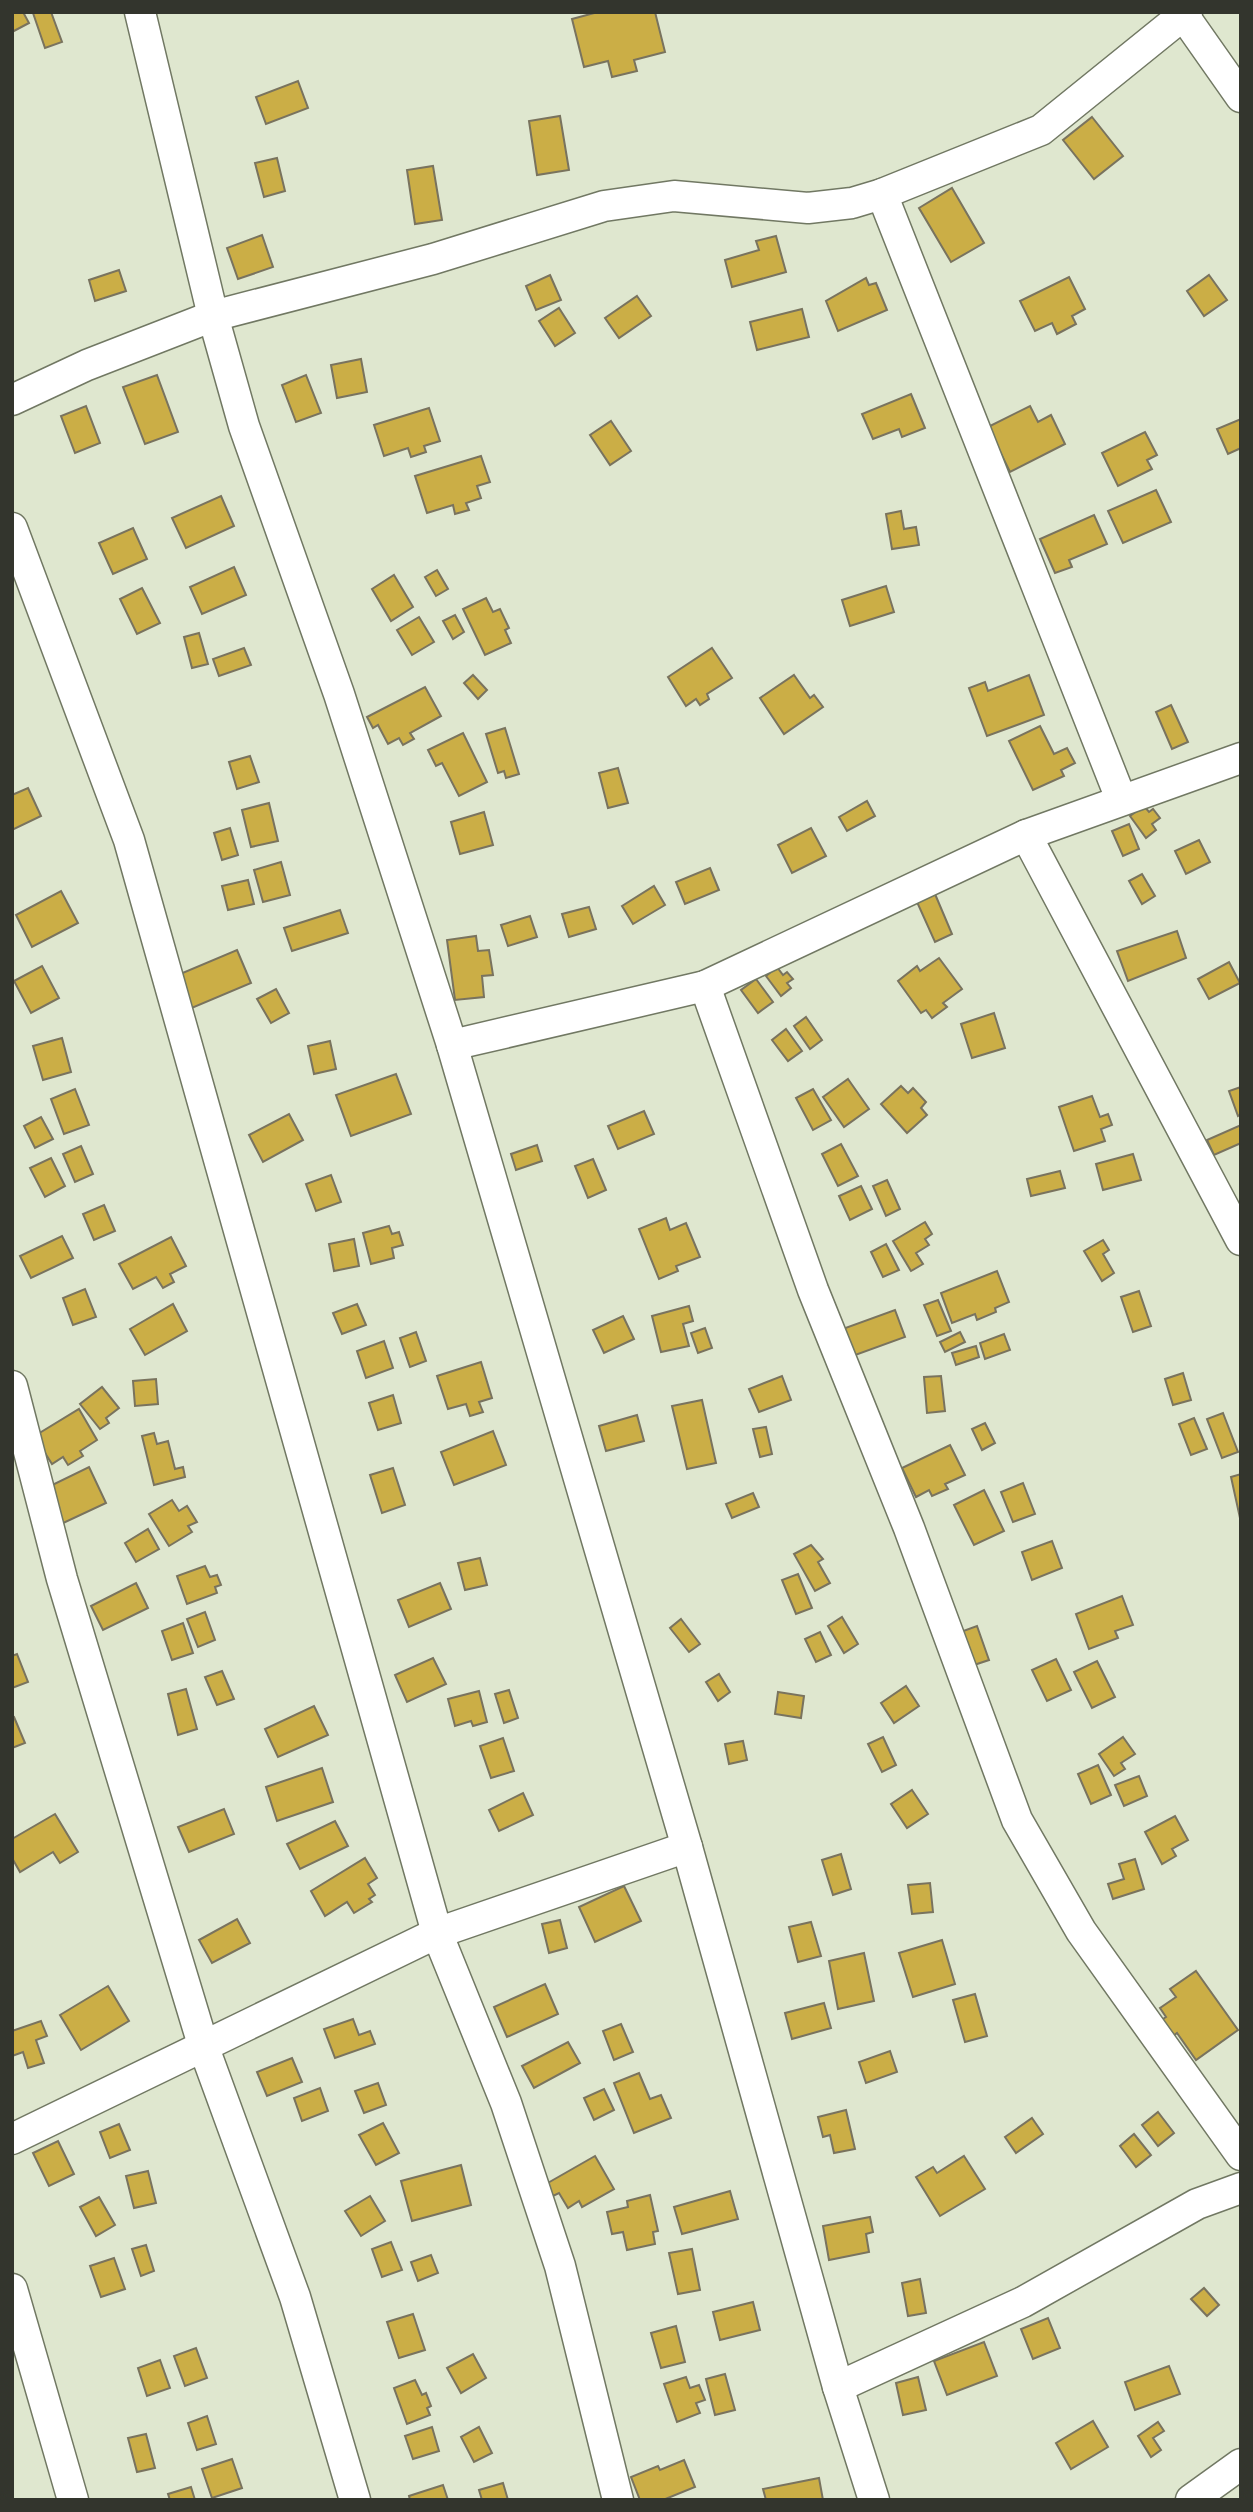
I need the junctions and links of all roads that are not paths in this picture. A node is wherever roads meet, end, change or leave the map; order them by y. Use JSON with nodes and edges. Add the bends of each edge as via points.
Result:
{"nodes":[{"id":1,"x":140,"y":12,"type":"edge"},
{"id":2,"x":1185,"y":14,"type":"edge"},
{"id":3,"x":1241,"y":97,"type":"edge"},
{"id":4,"x":882,"y":194,"type":"junction"},
{"id":5,"x":213,"y":316,"type":"junction"},
{"id":6,"x":12,"y":400,"type":"edge"},
{"id":7,"x":12,"y":528,"type":"edge"},
{"id":8,"x":1241,"y":758,"type":"edge"},
{"id":9,"x":1121,"y":799,"type":"junction"},
{"id":10,"x":1026,"y":835,"type":"junction"},
{"id":11,"x":705,"y":986,"type":"junction"},
{"id":12,"x":452,"y":1045,"type":"junction"},
{"id":13,"x":1241,"y":1240,"type":"edge"},
{"id":14,"x":12,"y":1386,"type":"edge"},
{"id":15,"x":687,"y":1847,"type":"junction"},
{"id":16,"x":437,"y":1933,"type":"junction"},
{"id":17,"x":204,"y":2048,"type":"junction"},
{"id":18,"x":12,"y":2139,"type":"edge"},
{"id":19,"x":1241,"y":2155,"type":"edge"},
{"id":20,"x":1241,"y":2188,"type":"edge"},
{"id":21,"x":12,"y":2289,"type":"edge"},
{"id":22,"x":838,"y":2387,"type":"junction"},
{"id":23,"x":1241,"y":2464,"type":"edge"},
{"id":24,"x":73,"y":2500,"type":"edge"},
{"id":25,"x":355,"y":2500,"type":"edge"},
{"id":26,"x":618,"y":2500,"type":"edge"},
{"id":27,"x":874,"y":2500,"type":"edge"},
{"id":28,"x":1191,"y":2500,"type":"edge"}],
"edges":[{"from":1,"to":5,"type":"street"},
{"from":2,"to":3,"type":"street"},
{"from":2,"to":4,"type":"street","via":[[1041,130]]},
{"from":4,"to":5,"type":"street","via":[[808,208],[707,197],[641,199]]},
{"from":4,"to":9,"type":"street"},
{"from":5,"to":6,"type":"street"},
{"from":5,"to":12,"type":"street","via":[[244,426],[339,694]]},
{"from":7,"to":16,"type":"street","via":[[130,840]]},
{"from":8,"to":9,"type":"street"},
{"from":9,"to":10,"type":"street"},
{"from":10,"to":11,"type":"street"},
{"from":10,"to":13,"type":"street"},
{"from":11,"to":12,"type":"street"},
{"from":11,"to":19,"type":"street","via":[[813,1290],[909,1528],[1017,1820],[1081,1931]]},
{"from":12,"to":15,"type":"street"},
{"from":14,"to":17,"type":"street","via":[[62,1579]]},
{"from":15,"to":16,"type":"street"},
{"from":15,"to":22,"type":"street"},
{"from":16,"to":17,"type":"street"},
{"from":16,"to":26,"type":"street","via":[[506,2103],[560,2266]]},
{"from":17,"to":18,"type":"street"},
{"from":17,"to":25,"type":"street","via":[[295,2297]]},
{"from":20,"to":22,"type":"street","via":[[1197,2204],[1023,2302]]},
{"from":21,"to":24,"type":"street"},
{"from":22,"to":27,"type":"street"},
{"from":23,"to":28,"type":"street"}]}
